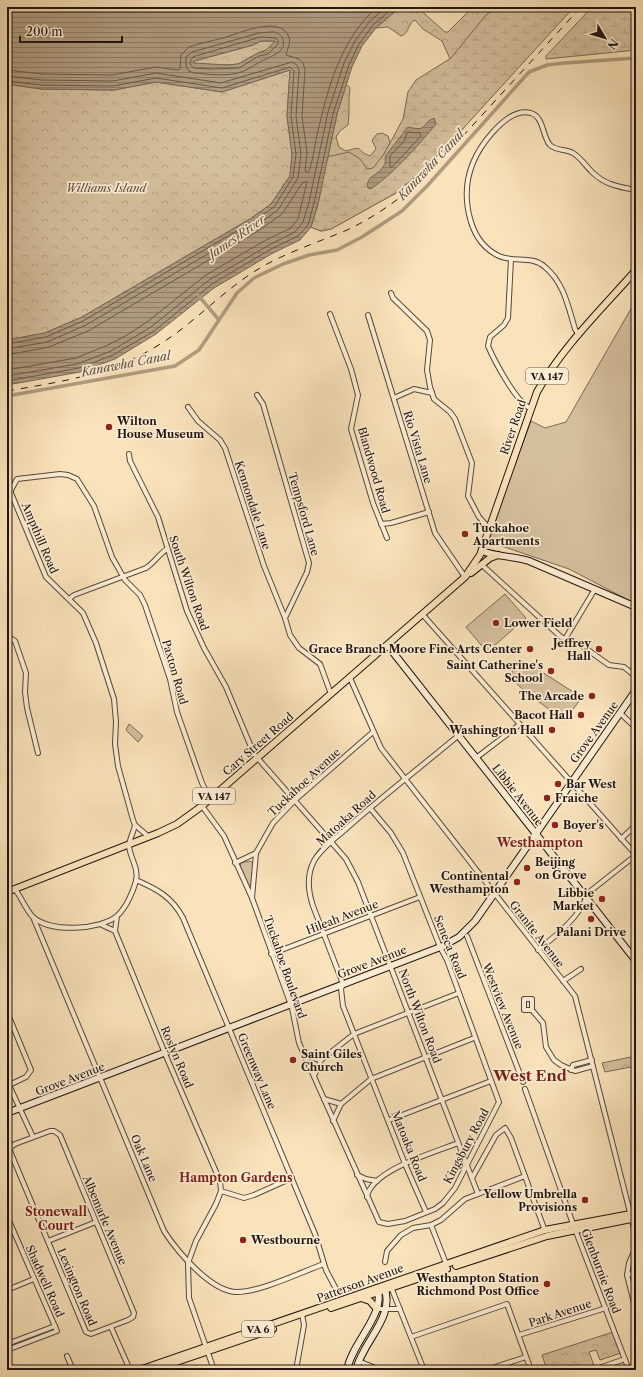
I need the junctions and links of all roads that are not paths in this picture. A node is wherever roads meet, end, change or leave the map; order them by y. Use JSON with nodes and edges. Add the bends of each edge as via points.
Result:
{"nodes":[{"id":1,"x":636,"y":190,"type":"edge"},
{"id":2,"x":510,"y":259,"type":"junction"},
{"id":3,"x":636,"y":270,"type":"edge"},
{"id":4,"x":391,"y":293,"type":"dead end"},
{"id":5,"x":330,"y":314,"type":"dead end"},
{"id":6,"x":368,"y":315,"type":"dead end"},
{"id":7,"x":579,"y":335,"type":"junction"},
{"id":8,"x":432,"y":393,"type":"junction"},
{"id":9,"x":257,"y":395,"type":"dead end"},
{"id":10,"x":394,"y":398,"type":"junction"},
{"id":11,"x":188,"y":407,"type":"dead end"},
{"id":12,"x":530,"y":408,"type":"junction"},
{"id":13,"x":129,"y":454,"type":"dead end"},
{"id":14,"x":429,"y":512,"type":"junction"},
{"id":15,"x":381,"y":524,"type":"junction"},
{"id":16,"x":490,"y":529,"type":"junction"},
{"id":17,"x":387,"y":538,"type":"dead end"},
{"id":18,"x":167,"y":549,"type":"junction"},
{"id":19,"x":482,"y":551,"type":"junction"},
{"id":20,"x":498,"y":555,"type":"junction"},
{"id":21,"x":112,"y":557,"type":"joint"},
{"id":22,"x":482,"y":565,"type":"junction"},
{"id":23,"x":123,"y":576,"type":"junction"},
{"id":24,"x":465,"y":577,"type":"junction"},
{"id":25,"x":595,"y":589,"type":"junction"},
{"id":26,"x":69,"y":599,"type":"junction"},
{"id":27,"x":636,"y":607,"type":"edge"},
{"id":28,"x":423,"y":615,"type":"junction"},
{"id":29,"x":285,"y":618,"type":"junction"},
{"id":30,"x":7,"y":636,"type":"edge"},
{"id":31,"x":565,"y":639,"type":"junction"},
{"id":32,"x":388,"y":646,"type":"junction"},
{"id":33,"x":350,"y":678,"type":"junction"},
{"id":34,"x":636,"y":678,"type":"edge"},
{"id":35,"x":636,"y":690,"type":"edge"},
{"id":36,"x":331,"y":694,"type":"junction"},
{"id":37,"x":636,"y":696,"type":"edge"},
{"id":38,"x":621,"y":714,"type":"junction"},
{"id":39,"x":519,"y":724,"type":"junction"},
{"id":40,"x":636,"y":728,"type":"edge"},
{"id":41,"x":373,"y":732,"type":"junction"},
{"id":42,"x":459,"y":735,"type":"junction"},
{"id":43,"x":38,"y":753,"type":"dead end"},
{"id":44,"x":476,"y":758,"type":"junction"},
{"id":45,"x":257,"y":759,"type":"junction"},
{"id":46,"x":404,"y":778,"type":"junction"},
{"id":47,"x":572,"y":784,"type":"junction"},
{"id":48,"x":210,"y":799,"type":"junction"},
{"id":49,"x":295,"y":800,"type":"junction"},
{"id":50,"x":202,"y":806,"type":"junction"},
{"id":51,"x":370,"y":808,"type":"junction"},
{"id":52,"x":135,"y":825,"type":"junction"},
{"id":53,"x":636,"y":825,"type":"edge"},
{"id":54,"x":536,"y":835,"type":"junction"},
{"id":55,"x":149,"y":836,"type":"junction"},
{"id":56,"x":621,"y":838,"type":"junction"},
{"id":57,"x":331,"y":843,"type":"junction"},
{"id":58,"x":129,"y":845,"type":"junction"},
{"id":59,"x":256,"y":853,"type":"junction"},
{"id":60,"x":636,"y":855,"type":"edge"},
{"id":61,"x":235,"y":863,"type":"junction"},
{"id":62,"x":136,"y":880,"type":"junction"},
{"id":63,"x":15,"y":889,"type":"junction"},
{"id":64,"x":7,"y":892,"type":"edge"},
{"id":65,"x":495,"y":894,"type":"junction"},
{"id":66,"x":420,"y":897,"type":"junction"},
{"id":67,"x":252,"y":898,"type":"junction"},
{"id":68,"x":587,"y":898,"type":"junction"},
{"id":69,"x":371,"y":915,"type":"junction"},
{"id":70,"x":117,"y":916,"type":"junction"},
{"id":71,"x":34,"y":917,"type":"junction"},
{"id":72,"x":102,"y":925,"type":"junction"},
{"id":73,"x":115,"y":931,"type":"junction"},
{"id":74,"x":323,"y":934,"type":"junction"},
{"id":75,"x":467,"y":936,"type":"junction"},
{"id":76,"x":440,"y":949,"type":"junction"},
{"id":77,"x":538,"y":950,"type":"junction"},
{"id":78,"x":270,"y":954,"type":"junction"},
{"id":79,"x":635,"y":960,"type":"edge"},
{"id":80,"x":391,"y":968,"type":"junction"},
{"id":81,"x":581,"y":969,"type":"dead end"},
{"id":82,"x":563,"y":981,"type":"junction"},
{"id":83,"x":342,"y":987,"type":"junction"},
{"id":84,"x":459,"y":993,"type":"junction"},
{"id":85,"x":291,"y":1006,"type":"junction"},
{"id":86,"x":532,"y":1010,"type":"dead end"},
{"id":87,"x":7,"y":1012,"type":"edge"},
{"id":88,"x":408,"y":1013,"type":"junction"},
{"id":89,"x":230,"y":1030,"type":"junction"},
{"id":90,"x":354,"y":1034,"type":"junction"},
{"id":91,"x":474,"y":1038,"type":"junction"},
{"id":92,"x":165,"y":1055,"type":"junction"},
{"id":93,"x":305,"y":1056,"type":"junction"},
{"id":94,"x":426,"y":1056,"type":"junction"},
{"id":95,"x":321,"y":1060,"type":"junction"},
{"id":96,"x":592,"y":1060,"type":"junction"},
{"id":97,"x":593,"y":1066,"type":"junction"},
{"id":98,"x":571,"y":1070,"type":"junction"},
{"id":99,"x":314,"y":1076,"type":"junction"},
{"id":100,"x":101,"y":1079,"type":"junction"},
{"id":101,"x":372,"y":1079,"type":"junction"},
{"id":102,"x":491,"y":1081,"type":"junction"},
{"id":103,"x":523,"y":1082,"type":"dead end"},
{"id":104,"x":8,"y":1085,"type":"edge"},
{"id":105,"x":525,"y":1090,"type":"dead end"},
{"id":106,"x":324,"y":1098,"type":"junction"},
{"id":107,"x":443,"y":1099,"type":"junction"},
{"id":108,"x":498,"y":1102,"type":"joint"},
{"id":109,"x":341,"y":1104,"type":"junction"},
{"id":110,"x":20,"y":1110,"type":"junction"},
{"id":111,"x":7,"y":1113,"type":"edge"},
{"id":112,"x":7,"y":1117,"type":"edge"},
{"id":113,"x":389,"y":1120,"type":"junction"},
{"id":114,"x":333,"y":1121,"type":"junction"},
{"id":115,"x":33,"y":1137,"type":"junction"},
{"id":116,"x":458,"y":1144,"type":"junction"},
{"id":117,"x":405,"y":1164,"type":"junction"},
{"id":118,"x":467,"y":1164,"type":"junction"},
{"id":119,"x":357,"y":1175,"type":"junction"},
{"id":120,"x":525,"y":1176,"type":"junction"},
{"id":121,"x":292,"y":1178,"type":"junction"},
{"id":122,"x":472,"y":1178,"type":"junction"},
{"id":123,"x":377,"y":1181,"type":"junction"},
{"id":124,"x":221,"y":1191,"type":"junction"},
{"id":125,"x":478,"y":1194,"type":"junction"},
{"id":126,"x":367,"y":1197,"type":"junction"},
{"id":127,"x":426,"y":1212,"type":"junction"},
{"id":128,"x":7,"y":1216,"type":"edge"},
{"id":129,"x":634,"y":1216,"type":"edge"},
{"id":130,"x":96,"y":1222,"type":"junction"},
{"id":131,"x":382,"y":1224,"type":"joint"},
{"id":132,"x":431,"y":1225,"type":"junction"},
{"id":133,"x":574,"y":1226,"type":"junction"},
{"id":134,"x":12,"y":1229,"type":"junction"},
{"id":135,"x":7,"y":1231,"type":"edge"},
{"id":136,"x":546,"y":1233,"type":"junction"},
{"id":137,"x":636,"y":1236,"type":"edge"},
{"id":138,"x":48,"y":1241,"type":"junction"},
{"id":139,"x":636,"y":1248,"type":"edge"},
{"id":140,"x":385,"y":1262,"type":"dead end"},
{"id":141,"x":188,"y":1263,"type":"junction"},
{"id":142,"x":324,"y":1264,"type":"junction"},
{"id":143,"x":447,"y":1266,"type":"junction"},
{"id":144,"x":636,"y":1273,"type":"edge"},
{"id":145,"x":627,"y":1275,"type":"junction"},
{"id":146,"x":34,"y":1279,"type":"junction"},
{"id":147,"x":388,"y":1286,"type":"junction"},
{"id":148,"x":336,"y":1289,"type":"dead end"},
{"id":149,"x":7,"y":1290,"type":"edge"},
{"id":150,"x":378,"y":1290,"type":"junction"},
{"id":151,"x":361,"y":1298,"type":"junction"},
{"id":152,"x":606,"y":1308,"type":"junction"},
{"id":153,"x":377,"y":1309,"type":"junction"},
{"id":154,"x":386,"y":1309,"type":"junction"},
{"id":155,"x":400,"y":1309,"type":"junction"},
{"id":156,"x":636,"y":1311,"type":"edge"},
{"id":157,"x":302,"y":1316,"type":"junction"},
{"id":158,"x":111,"y":1327,"type":"junction"},
{"id":159,"x":56,"y":1328,"type":"junction"},
{"id":160,"x":519,"y":1335,"type":"junction"},
{"id":161,"x":411,"y":1337,"type":"junction"},
{"id":162,"x":7,"y":1344,"type":"edge"},
{"id":163,"x":7,"y":1350,"type":"edge"},
{"id":164,"x":206,"y":1350,"type":"junction"},
{"id":165,"x":67,"y":1356,"type":"dead end"},
{"id":166,"x":526,"y":1357,"type":"junction"},
{"id":167,"x":625,"y":1359,"type":"junction"},
{"id":168,"x":358,"y":1361,"type":"junction"},
{"id":169,"x":73,"y":1370,"type":"edge"},
{"id":170,"x":130,"y":1370,"type":"edge"},
{"id":171,"x":139,"y":1370,"type":"edge"},
{"id":172,"x":153,"y":1370,"type":"edge"},
{"id":173,"x":214,"y":1370,"type":"edge"},
{"id":174,"x":296,"y":1370,"type":"edge"},
{"id":175,"x":347,"y":1370,"type":"edge"},
{"id":176,"x":356,"y":1370,"type":"edge"},
{"id":177,"x":381,"y":1370,"type":"edge"},
{"id":178,"x":424,"y":1370,"type":"edge"},
{"id":179,"x":486,"y":1370,"type":"edge"},
{"id":180,"x":531,"y":1370,"type":"edge"},
{"id":181,"x":593,"y":1370,"type":"edge"},
{"id":182,"x":629,"y":1370,"type":"edge"}],
"edges":[{"from":1,"to":2,"type":"street","via":[[605,182],[574,154],[552,147],[546,139],[541,122],[533,114],[526,112],[502,122],[479,150],[469,172],[466,191],[468,211],[479,241],[495,254]]},
{"from":2,"to":7,"type":"street","via":[[533,260],[550,271],[565,296]]},
{"from":2,"to":12,"type":"street","via":[[508,318],[490,337],[488,346],[519,398]]},
{"from":3,"to":7,"type":"main road","name":"River Road","number":"VA 147"},
{"from":4,"to":8,"type":"street","via":[[427,331],[430,340],[427,370]]},
{"from":5,"to":15,"type":"street","name":"Blandwood Road","via":[[358,395],[351,429]]},
{"from":6,"to":10,"type":"street","name":"Rio Vista Lane"},
{"from":7,"to":12,"type":"main road","name":"River Road","number":"VA 147","via":[[543,381]]},
{"from":8,"to":10,"type":"street","via":[[414,390]]},
{"from":8,"to":16,"type":"street","via":[[434,399],[450,412],[454,419],[472,463],[468,496],[479,517]]},
{"from":9,"to":29,"type":"street","name":"Tempsford Lane","via":[[263,404],[308,558],[307,572]]},
{"from":10,"to":14,"type":"street","name":"Rio Vista Lane"},
{"from":11,"to":29,"type":"street","name":"Kennondale Lane","via":[[225,448],[264,566]]},
{"from":12,"to":16,"type":"main road","name":"River Road","number":"VA 147"},
{"from":13,"to":18,"type":"street","name":"South Wilton Road","via":[[130,461],[158,517]]},
{"from":14,"to":15,"type":"street"},
{"from":14,"to":24,"type":"street","name":"Rio Vista Lane","via":[[435,533]]},
{"from":15,"to":17,"type":"street","name":"Blandwood Road"},
{"from":16,"to":19,"type":"main road","name":"River Road","number":"VA 147"},
{"from":18,"to":23,"type":"street","via":[[153,564]]},
{"from":18,"to":45,"type":"street","name":"South Wilton Road","via":[[196,630],[226,687]]},
{"from":19,"to":20,"type":"street"},
{"from":19,"to":24,"type":"main road","name":"Cary Street Road","number":"VA 147"},
{"from":20,"to":22,"type":"main road"},
{"from":20,"to":25,"type":"street","via":[[510,555],[525,560]]},
{"from":21,"to":23,"type":"street","name":"Paxton Road"},
{"from":21,"to":26,"type":"street","name":"Ampthill Road","via":[[94,506],[77,479],[60,474],[17,479],[11,490],[42,570],[50,583]]},
{"from":22,"to":24,"type":"main road"},
{"from":22,"to":31,"type":"street"},
{"from":23,"to":26,"type":"street"},
{"from":23,"to":48,"type":"street","name":"Paxton Road","via":[[140,595],[145,605],[170,679],[177,712]]},
{"from":24,"to":28,"type":"main road","name":"Cary Street Road","number":"VA 147"},
{"from":25,"to":27,"type":"street"},
{"from":25,"to":31,"type":"street"},
{"from":26,"to":52,"type":"street","name":"Ampthill Road","via":[[87,620],[108,680],[115,710],[118,766]]},
{"from":28,"to":32,"type":"main road","name":"Cary Street Road","number":"VA 147"},
{"from":28,"to":39,"type":"street"},
{"from":29,"to":36,"type":"street","via":[[290,635],[299,648],[320,664]]},
{"from":30,"to":43,"type":"street","via":[[15,642],[25,669],[27,708]]},
{"from":31,"to":34,"type":"street","via":[[580,645],[609,665],[624,667]]},
{"from":32,"to":33,"type":"main road","name":"Cary Street Road","number":"VA 147"},
{"from":32,"to":42,"type":"street","name":"Libbie Avenue"},
{"from":33,"to":36,"type":"main road","name":"Cary Street Road","number":"VA 147"},
{"from":33,"to":41,"type":"street","name":"Granite Avenue"},
{"from":35,"to":38,"type":"street","name":"Grove Avenue"},
{"from":36,"to":45,"type":"main road","name":"Cary Street Road","number":"VA 147"},
{"from":37,"to":38,"type":"street","name":"Grove Avenue"},
{"from":38,"to":40,"type":"street"},
{"from":38,"to":47,"type":"street","name":"Grove Avenue"},
{"from":39,"to":44,"type":"street"},
{"from":39,"to":47,"type":"street"},
{"from":41,"to":46,"type":"street","name":"Granite Avenue","via":[[381,748]]},
{"from":41,"to":49,"type":"street","name":"Tuckahoe Avenue"},
{"from":42,"to":44,"type":"street","name":"Libbie Avenue"},
{"from":42,"to":46,"type":"street","name":"Matoaka Road"},
{"from":44,"to":54,"type":"street","name":"Libbie Avenue"},
{"from":45,"to":48,"type":"main road","name":"Cary Street Road","number":"VA 147"},
{"from":45,"to":49,"type":"street","name":"North Wilton Road"},
{"from":46,"to":51,"type":"street","name":"Matoaka Road"},
{"from":46,"to":65,"type":"street","name":"Granite Avenue"},
{"from":47,"to":54,"type":"street","name":"Grove Avenue"},
{"from":47,"to":56,"type":"street"},
{"from":48,"to":50,"type":"main road","name":"Cary Street Road","number":"VA 147"},
{"from":49,"to":57,"type":"street","name":"North Wilton Road"},
{"from":49,"to":59,"type":"street","name":"Tuckahoe Avenue","via":[[273,823]]},
{"from":50,"to":55,"type":"main road","name":"Cary Street Road","number":"VA 147","via":[[177,824]]},
{"from":50,"to":61,"type":"street","name":"Tuckahoe Boulevard","via":[[221,830]]},
{"from":51,"to":57,"type":"street","name":"Matoaka Road"},
{"from":51,"to":66,"type":"street","name":"Seneca Road","via":[[398,844]]},
{"from":52,"to":55,"type":"street"},
{"from":52,"to":58,"type":"street"},
{"from":53,"to":56,"type":"street"},
{"from":54,"to":65,"type":"street","name":"Grove Avenue"},
{"from":54,"to":68,"type":"street","name":"Libbie Avenue"},
{"from":55,"to":58,"type":"main road","name":"Cary Street Road","number":"VA 147"},
{"from":56,"to":60,"type":"street"},
{"from":57,"to":69,"type":"street","name":"North Wilton Road","via":[[352,869]]},
{"from":57,"to":74,"type":"street","name":"Matoaka Road","via":[[314,860],[309,876],[309,894]]},
{"from":58,"to":62,"type":"street"},
{"from":58,"to":63,"type":"main road","name":"Cary Street Road","number":"VA 147"},
{"from":59,"to":61,"type":"street"},
{"from":59,"to":67,"type":"street","name":"Tuckahoe Avenue"},
{"from":60,"to":68,"type":"street","via":[[588,893]]},
{"from":61,"to":67,"type":"street","name":"Tuckahoe Boulevard"},
{"from":62,"to":70,"type":"street"},
{"from":62,"to":89,"type":"street","name":"Greenway Lane","via":[[160,891],[179,910]]},
{"from":63,"to":64,"type":"main road","name":"Cary Street Road","number":"VA 147"},
{"from":63,"to":71,"type":"street","name":"Oak Lane"},
{"from":65,"to":75,"type":"street","name":"Grove Avenue"},
{"from":65,"to":76,"type":"street","name":"Grove Avenue","via":[[468,929]]},
{"from":65,"to":77,"type":"street","name":"Granite Avenue"},
{"from":66,"to":69,"type":"street","name":"Hileah Avenue"},
{"from":66,"to":76,"type":"street","name":"Seneca Road"},
{"from":67,"to":78,"type":"street","name":"Tuckahoe Boulevard"},
{"from":68,"to":77,"type":"street","via":[[560,931]]},
{"from":68,"to":79,"type":"street","name":"Libbie Avenue"},
{"from":69,"to":74,"type":"street","name":"Hileah Avenue"},
{"from":69,"to":80,"type":"street","name":"North Wilton Road"},
{"from":70,"to":72,"type":"street"},
{"from":70,"to":73,"type":"street","name":"Roslyn Road"},
{"from":71,"to":72,"type":"street","via":[[43,923],[67,928]]},
{"from":71,"to":100,"type":"street","name":"Oak Lane"},
{"from":72,"to":73,"type":"street"},
{"from":73,"to":92,"type":"street","name":"Roslyn Road"},
{"from":74,"to":78,"type":"street","name":"Hileah Avenue"},
{"from":74,"to":83,"type":"street","name":"Matoaka Road"},
{"from":75,"to":76,"type":"street","name":"Grove Avenue"},
{"from":75,"to":103,"type":"street","name":"Westview Avenue"},
{"from":76,"to":80,"type":"street","name":"Grove Avenue"},
{"from":76,"to":84,"type":"street","name":"Seneca Road"},
{"from":77,"to":82,"type":"street","name":"Granite Avenue"},
{"from":78,"to":85,"type":"street","name":"Tuckahoe Boulevard"},
{"from":80,"to":83,"type":"street","name":"Grove Avenue"},
{"from":80,"to":88,"type":"street","name":"North Wilton Road"},
{"from":81,"to":82,"type":"street"},
{"from":82,"to":96,"type":"street","name":"Granite Avenue","via":[[575,996]]},
{"from":83,"to":85,"type":"street","name":"Grove Avenue"},
{"from":83,"to":90,"type":"street","name":"Matoaka Road","via":[[344,1006]]},
{"from":84,"to":88,"type":"street"},
{"from":84,"to":91,"type":"street","name":"Seneca Road"},
{"from":85,"to":89,"type":"street","name":"Grove Avenue"},
{"from":85,"to":93,"type":"street","name":"Tuckahoe Boulevard","via":[[299,1043]]},
{"from":86,"to":98,"type":"street","via":[[542,1023],[548,1052],[554,1060]]},
{"from":87,"to":104,"type":"street","via":[[31,1070],[26,1077]]},
{"from":88,"to":90,"type":"street"},
{"from":88,"to":94,"type":"street","name":"North Wilton Road"},
{"from":89,"to":92,"type":"street","name":"Grove Avenue"},
{"from":89,"to":121,"type":"street","name":"Greenway Lane"},
{"from":90,"to":95,"type":"street"},
{"from":90,"to":101,"type":"street","name":"Matoaka Road"},
{"from":91,"to":94,"type":"street"},
{"from":91,"to":102,"type":"street","name":"Seneca Road"},
{"from":92,"to":100,"type":"street","name":"Grove Avenue"},
{"from":92,"to":124,"type":"street","name":"Roslyn Road","via":[[220,1181]]},
{"from":93,"to":95,"type":"street"},
{"from":93,"to":99,"type":"street","name":"Tuckahoe Boulevard"},
{"from":94,"to":101,"type":"street"},
{"from":94,"to":107,"type":"street","name":"North Wilton Road"},
{"from":95,"to":99,"type":"street"},
{"from":96,"to":97,"type":"street","name":"Granite Avenue"},
{"from":96,"to":98,"type":"street","via":[[573,1065]]},
{"from":97,"to":98,"type":"street"},
{"from":97,"to":129,"type":"street","name":"Granite Avenue"},
{"from":99,"to":106,"type":"street","name":"Tuckahoe Boulevard"},
{"from":100,"to":110,"type":"street","name":"Grove Avenue"},
{"from":100,"to":141,"type":"street","name":"Oak Lane","via":[[164,1231]]},
{"from":101,"to":109,"type":"street"},
{"from":101,"to":113,"type":"street","name":"Matoaka Road"},
{"from":102,"to":107,"type":"street"},
{"from":102,"to":108,"type":"street","name":"Seneca Road"},
{"from":104,"to":110,"type":"street"},
{"from":105,"to":133,"type":"street"},
{"from":106,"to":109,"type":"street"},
{"from":106,"to":114,"type":"street","name":"Tuckahoe Boulevard"},
{"from":107,"to":113,"type":"street"},
{"from":107,"to":116,"type":"street","name":"North Wilton Road"},
{"from":108,"to":118,"type":"street","name":"Kingsbury Road"},
{"from":109,"to":114,"type":"street"},
{"from":110,"to":111,"type":"street","name":"Grove Avenue"},
{"from":110,"to":112,"type":"street","name":"Grove Avenue"},
{"from":110,"to":115,"type":"street"},
{"from":113,"to":117,"type":"street","name":"Matoaka Road"},
{"from":114,"to":119,"type":"street","name":"Tuckahoe Boulevard"},
{"from":115,"to":130,"type":"street","name":"Albemarle Avenue","via":[[50,1131],[60,1135]]},
{"from":115,"to":138,"type":"street","name":"Lexington Road","via":[[13,1145],[10,1151]]},
{"from":116,"to":117,"type":"street"},
{"from":116,"to":118,"type":"street","name":"North Wilton Road"},
{"from":117,"to":123,"type":"street"},
{"from":117,"to":127,"type":"street","name":"Matoaka Road"},
{"from":118,"to":122,"type":"street","name":"North Wilton Road"},
{"from":118,"to":127,"type":"street","name":"Kingsbury Road","via":[[455,1188],[443,1203]]},
{"from":119,"to":123,"type":"street","via":[[366,1180]]},
{"from":119,"to":126,"type":"street","name":"Tuckahoe Boulevard"},
{"from":120,"to":122,"type":"street","name":"Kingsbury Road","via":[[505,1128],[496,1135]]},
{"from":120,"to":125,"type":"street"},
{"from":120,"to":136,"type":"street"},
{"from":121,"to":124,"type":"street","via":[[244,1198]]},
{"from":121,"to":142,"type":"street","name":"Greenway Lane","via":[[315,1234]]},
{"from":122,"to":125,"type":"street","name":"North Wilton Road"},
{"from":123,"to":126,"type":"street","via":[[370,1188]]},
{"from":124,"to":141,"type":"street"},
{"from":125,"to":132,"type":"street","via":[[459,1203],[441,1220]]},
{"from":126,"to":131,"type":"street","name":"Tuckahoe Boulevard","via":[[374,1214]]},
{"from":127,"to":131,"type":"street","name":"Kingsbury Road","via":[[405,1221]]},
{"from":128,"to":134,"type":"street","name":"Shadwell Road"},
{"from":129,"to":133,"type":"main road","name":"Patterson Avenue","number":"VA 6"},
{"from":129,"to":137,"type":"street","name":"Granite Avenue"},
{"from":130,"to":138,"type":"street"},
{"from":130,"to":158,"type":"street","name":"Albemarle Avenue","via":[[134,1313],[131,1318]]},
{"from":132,"to":140,"type":"street","via":[[413,1228],[401,1235],[387,1251]]},
{"from":132,"to":143,"type":"street"},
{"from":133,"to":136,"type":"main road","name":"Patterson Avenue","number":"VA 6"},
{"from":133,"to":152,"type":"street","name":"Glenburnie Road"},
{"from":134,"to":135,"type":"street"},
{"from":134,"to":146,"type":"street","name":"Shadwell Road"},
{"from":136,"to":143,"type":"main road","name":"Patterson Avenue","number":"VA 6"},
{"from":138,"to":158,"type":"street","name":"Lexington Road","via":[[86,1332],[91,1334]]},
{"from":139,"to":145,"type":"street"},
{"from":141,"to":142,"type":"street","name":"Oak Lane","via":[[221,1289],[236,1292],[249,1291]]},
{"from":141,"to":164,"type":"street","via":[[189,1298]]},
{"from":142,"to":148,"type":"street","name":"Greenway Lane"},
{"from":143,"to":147,"type":"main road","name":"Patterson Avenue","number":"VA 6"},
{"from":144,"to":145,"type":"street"},
{"from":145,"to":156,"type":"street"},
{"from":146,"to":149,"type":"street"},
{"from":146,"to":159,"type":"street","name":"Shadwell Road"},
{"from":147,"to":150,"type":"main road","name":"Patterson Avenue","number":"VA 6"},
{"from":147,"to":154,"type":"street"},
{"from":147,"to":155,"type":"street"},
{"from":150,"to":151,"type":"main road","name":"Patterson Avenue","number":"VA 6"},
{"from":150,"to":153,"type":"street"},
{"from":150,"to":157,"type":"main road","name":"Patterson Avenue","number":"VA 6"},
{"from":151,"to":153,"type":"main road","via":[[370,1301]]},
{"from":151,"to":157,"type":"main road","name":"Patterson Avenue","number":"VA 6"},
{"from":152,"to":160,"type":"street","name":"Park Avenue"},
{"from":152,"to":167,"type":"street","name":"Glenburnie Road"},
{"from":153,"to":154,"type":"street"},
{"from":153,"to":175,"type":"street","via":[[355,1347]]},
{"from":154,"to":155,"type":"street"},
{"from":154,"to":168,"type":"street"},
{"from":155,"to":161,"type":"street"},
{"from":157,"to":164,"type":"main road","name":"Patterson Avenue","number":"VA 6"},
{"from":157,"to":174,"type":"street","via":[[304,1324]]},
{"from":158,"to":170,"type":"street","name":"Lexington Road"},
{"from":159,"to":162,"type":"street"},
{"from":159,"to":163,"type":"street"},
{"from":160,"to":161,"type":"street","via":[[507,1304]]},
{"from":160,"to":166,"type":"street"},
{"from":161,"to":178,"type":"street"},
{"from":164,"to":171,"type":"main road","name":"Patterson Avenue","number":"VA 6"},
{"from":164,"to":172,"type":"main road","name":"Patterson Avenue","number":"VA 6"},
{"from":164,"to":173,"type":"street"},
{"from":165,"to":169,"type":"street"},
{"from":166,"to":179,"type":"street"},
{"from":166,"to":180,"type":"street"},
{"from":167,"to":181,"type":"street"},
{"from":167,"to":182,"type":"street","name":"Glenburnie Road"},
{"from":168,"to":176,"type":"street"},
{"from":168,"to":177,"type":"street"}]}
